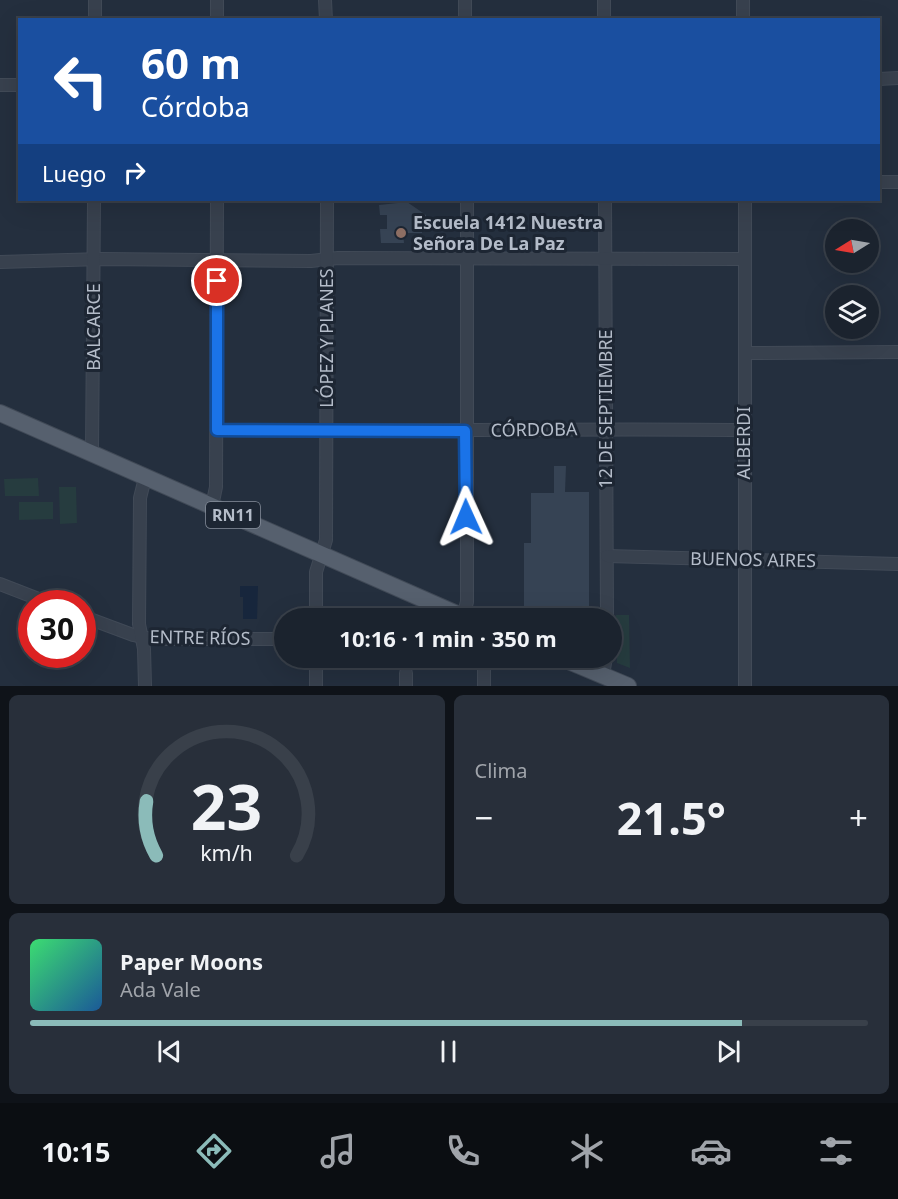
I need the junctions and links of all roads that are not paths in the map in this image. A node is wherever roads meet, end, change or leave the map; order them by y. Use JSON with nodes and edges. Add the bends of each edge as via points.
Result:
{"nodes":[{"id":1,"x":95,"y":0,"type":"edge"},
{"id":2,"x":217,"y":0,"type":"edge"},
{"id":3,"x":325,"y":0,"type":"edge"},
{"id":4,"x":465,"y":0,"type":"edge"},
{"id":5,"x":604,"y":0,"type":"edge"},
{"id":6,"x":743,"y":0,"type":"edge"},
{"id":7,"x":95,"y":18,"type":"edge"},
{"id":8,"x":217,"y":18,"type":"edge"},
{"id":9,"x":326,"y":18,"type":"edge"},
{"id":10,"x":465,"y":18,"type":"edge"},
{"id":11,"x":604,"y":18,"type":"edge"},
{"id":12,"x":743,"y":18,"type":"edge"},
{"id":13,"x":898,"y":78,"type":"edge"},
{"id":14,"x":880,"y":79,"type":"edge"},
{"id":15,"x":0,"y":85,"type":"edge"},
{"id":16,"x":18,"y":85,"type":"edge"},
{"id":17,"x":880,"y":182,"type":"edge"},
{"id":18,"x":898,"y":182,"type":"edge"},
{"id":19,"x":94,"y":201,"type":"edge"},
{"id":20,"x":217,"y":201,"type":"edge"},
{"id":21,"x":327,"y":201,"type":"edge"},
{"id":22,"x":467,"y":201,"type":"edge"},
{"id":23,"x":605,"y":201,"type":"edge"},
{"id":24,"x":745,"y":201,"type":"edge"},
{"id":25,"x":467,"y":259,"type":"junction"},
{"id":26,"x":606,"y":259,"type":"junction"},
{"id":27,"x":744,"y":259,"type":"junction"},
{"id":28,"x":94,"y":260,"type":"junction"},
{"id":29,"x":217,"y":260,"type":"junction"},
{"id":30,"x":327,"y":260,"type":"junction"},
{"id":31,"x":0,"y":262,"type":"edge"},
{"id":32,"x":898,"y":352,"type":"edge"},
{"id":33,"x":744,"y":353,"type":"junction"},
{"id":34,"x":0,"y":413,"type":"edge"},
{"id":35,"x":606,"y":428,"type":"junction"},
{"id":36,"x":217,"y":430,"type":"junction"},
{"id":37,"x":744,"y":430,"type":"junction"},
{"id":38,"x":327,"y":431,"type":"junction"},
{"id":39,"x":465,"y":431,"type":"junction"},
{"id":40,"x":92,"y":454,"type":"junction"},
{"id":41,"x":145,"y":478,"type":"junction"},
{"id":42,"x":212,"y":506,"type":"junction"},
{"id":43,"x":321,"y":555,"type":"junction"},
{"id":44,"x":607,"y":556,"type":"junction"},
{"id":45,"x":745,"y":560,"type":"junction"},
{"id":46,"x":898,"y":564,"type":"edge"},
{"id":47,"x":0,"y":584,"type":"edge"},
{"id":48,"x":18,"y":591,"type":"edge"},
{"id":49,"x":316,"y":608,"type":"edge"},
{"id":50,"x":443,"y":608,"type":"edge"},
{"id":51,"x":466,"y":608,"type":"edge"},
{"id":52,"x":607,"y":608,"type":"edge"},
{"id":53,"x":96,"y":621,"type":"edge"},
{"id":54,"x":141,"y":637,"type":"junction"},
{"id":55,"x":274,"y":639,"type":"edge"},
{"id":56,"x":316,"y":668,"type":"edge"},
{"id":57,"x":484,"y":668,"type":"edge"},
{"id":58,"x":586,"y":668,"type":"edge"},
{"id":59,"x":604,"y":668,"type":"edge"},
{"id":60,"x":406,"y":673,"type":"dead end"},
{"id":61,"x":603,"y":675,"type":"junction"},
{"id":62,"x":145,"y":686,"type":"edge"},
{"id":63,"x":316,"y":686,"type":"edge"},
{"id":64,"x":406,"y":686,"type":"edge"},
{"id":65,"x":484,"y":686,"type":"edge"},
{"id":66,"x":628,"y":686,"type":"edge"},
{"id":67,"x":745,"y":686,"type":"edge"}],
"edges":[{"from":1,"to":7,"type":"street"},
{"from":2,"to":8,"type":"street"},
{"from":3,"to":9,"type":"street"},
{"from":4,"to":10,"type":"street"},
{"from":5,"to":11,"type":"street"},
{"from":6,"to":12,"type":"street"},
{"from":13,"to":14,"type":"street"},
{"from":15,"to":16,"type":"street"},
{"from":17,"to":18,"type":"street"},
{"from":19,"to":28,"type":"street","name":"BALCARCE"},
{"from":20,"to":29,"type":"street"},
{"from":21,"to":30,"type":"street","name":"LÓPEZ Y PLANES"},
{"from":22,"to":25,"type":"street"},
{"from":23,"to":26,"type":"street","name":"12 DE SEPTIEMBRE"},
{"from":24,"to":27,"type":"street","name":"ALBERDI"},
{"from":25,"to":26,"type":"street"},
{"from":25,"to":30,"type":"street"},
{"from":25,"to":39,"type":"street"},
{"from":26,"to":27,"type":"street"},
{"from":26,"to":35,"type":"street","name":"12 DE SEPTIEMBRE"},
{"from":27,"to":33,"type":"street","name":"ALBERDI"},
{"from":28,"to":29,"type":"street"},
{"from":28,"to":31,"type":"street"},
{"from":28,"to":40,"type":"street","name":"BALCARCE"},
{"from":29,"to":30,"type":"street"},
{"from":29,"to":36,"type":"street"},
{"from":30,"to":38,"type":"street","name":"LÓPEZ Y PLANES"},
{"from":32,"to":33,"type":"street"},
{"from":33,"to":37,"type":"street","name":"ALBERDI"},
{"from":34,"to":40,"type":"main road","number":"RN11"},
{"from":35,"to":37,"type":"street","name":"CÓRDOBA"},
{"from":35,"to":39,"type":"street","name":"CÓRDOBA"},
{"from":35,"to":44,"type":"street","name":"12 DE SEPTIEMBRE"},
{"from":36,"to":38,"type":"street","name":"CÓRDOBA"},
{"from":36,"to":42,"type":"street"},
{"from":37,"to":45,"type":"street","name":"ALBERDI"},
{"from":38,"to":39,"type":"street","name":"CÓRDOBA"},
{"from":38,"to":43,"type":"street","name":"LÓPEZ Y PLANES","via":[[326,540]]},
{"from":39,"to":51,"type":"street"},
{"from":40,"to":41,"type":"main road","number":"RN11"},
{"from":41,"to":42,"type":"main road","number":"RN11"},
{"from":41,"to":54,"type":"street","via":[[140,498]]},
{"from":42,"to":43,"type":"main road","number":"RN11"},
{"from":43,"to":49,"type":"street","name":"LÓPEZ Y PLANES","via":[[316,572]]},
{"from":43,"to":50,"type":"main road","number":"RN11"},
{"from":44,"to":45,"type":"street","name":"BUENOS AIRES"},
{"from":44,"to":52,"type":"street","name":"12 DE SEPTIEMBRE"},
{"from":45,"to":46,"type":"street","name":"BUENOS AIRES"},
{"from":45,"to":67,"type":"street","name":"ALBERDI"},
{"from":47,"to":48,"type":"street"},
{"from":53,"to":54,"type":"street","name":"ENTRE RÍOS"},
{"from":54,"to":55,"type":"street","name":"ENTRE RÍOS"},
{"from":54,"to":62,"type":"street"},
{"from":56,"to":63,"type":"street"},
{"from":57,"to":65,"type":"street"},
{"from":58,"to":61,"type":"main road"},
{"from":59,"to":61,"type":"street"},
{"from":60,"to":64,"type":"street"},
{"from":61,"to":66,"type":"main road"}]}
